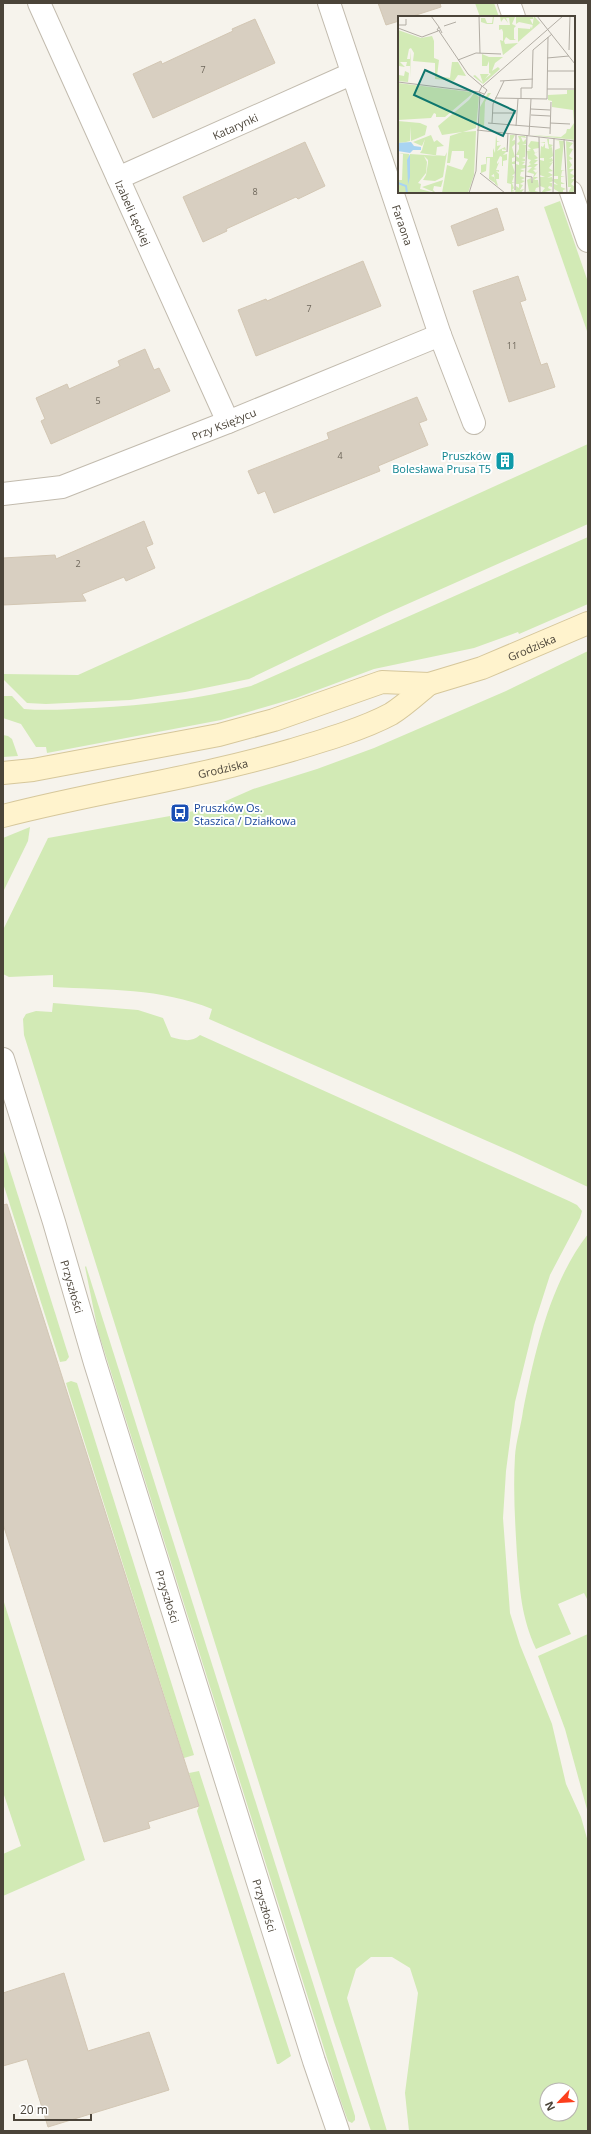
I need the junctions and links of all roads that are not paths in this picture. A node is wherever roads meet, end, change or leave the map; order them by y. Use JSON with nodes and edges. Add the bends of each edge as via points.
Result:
{"nodes":[{"id":1,"x":39,"y":3,"type":"edge"},
{"id":2,"x":329,"y":3,"type":"edge"},
{"id":3,"x":509,"y":3,"type":"edge"},
{"id":4,"x":514,"y":16,"type":"edge"},
{"id":5,"x":351,"y":74,"type":"junction"},
{"id":6,"x":118,"y":178,"type":"junction"},
{"id":7,"x":571,"y":193,"type":"edge"},
{"id":8,"x":588,"y":241,"type":"edge"},
{"id":9,"x":440,"y":335,"type":"junction"},
{"id":10,"x":228,"y":422,"type":"junction"},
{"id":11,"x":474,"y":423,"type":"dead end"},
{"id":12,"x":3,"y":494,"type":"edge"},
{"id":13,"x":588,"y":623,"type":"edge"},
{"id":14,"x":429,"y":684,"type":"junction"},
{"id":15,"x":3,"y":773,"type":"edge"},
{"id":16,"x":3,"y":816,"type":"edge"},
{"id":17,"x":3,"y":1059,"type":"edge"},
{"id":18,"x":338,"y":2131,"type":"edge"}],
"edges":[{"from":1,"to":6,"type":"street","name":"Izabeli Łęckiej"},
{"from":2,"to":5,"type":"street","name":"Faraona"},
{"from":3,"to":4,"type":"street"},
{"from":5,"to":6,"type":"street","name":"Katarynki"},
{"from":5,"to":9,"type":"street","name":"Faraona"},
{"from":6,"to":10,"type":"street","name":"Izabeli Łęckiej"},
{"from":7,"to":8,"type":"street"},
{"from":9,"to":10,"type":"street","name":"Przy Księżycu"},
{"from":9,"to":11,"type":"street","name":"Faraona"},
{"from":10,"to":12,"type":"street","name":"Przy Księżycu","via":[[62,487]]},
{"from":13,"to":14,"type":"main road","name":"Grodziska","via":[[482,668]]},
{"from":14,"to":15,"type":"main road","name":"Grodziska","via":[[382,682],[274,720],[219,735],[33,770]]},
{"from":14,"to":16,"type":"main road","name":"Grodziska","via":[[391,713],[310,745],[237,766]]},
{"from":17,"to":18,"type":"street","name":"Przyszłości","via":[[111,1416],[311,2054]]}]}
